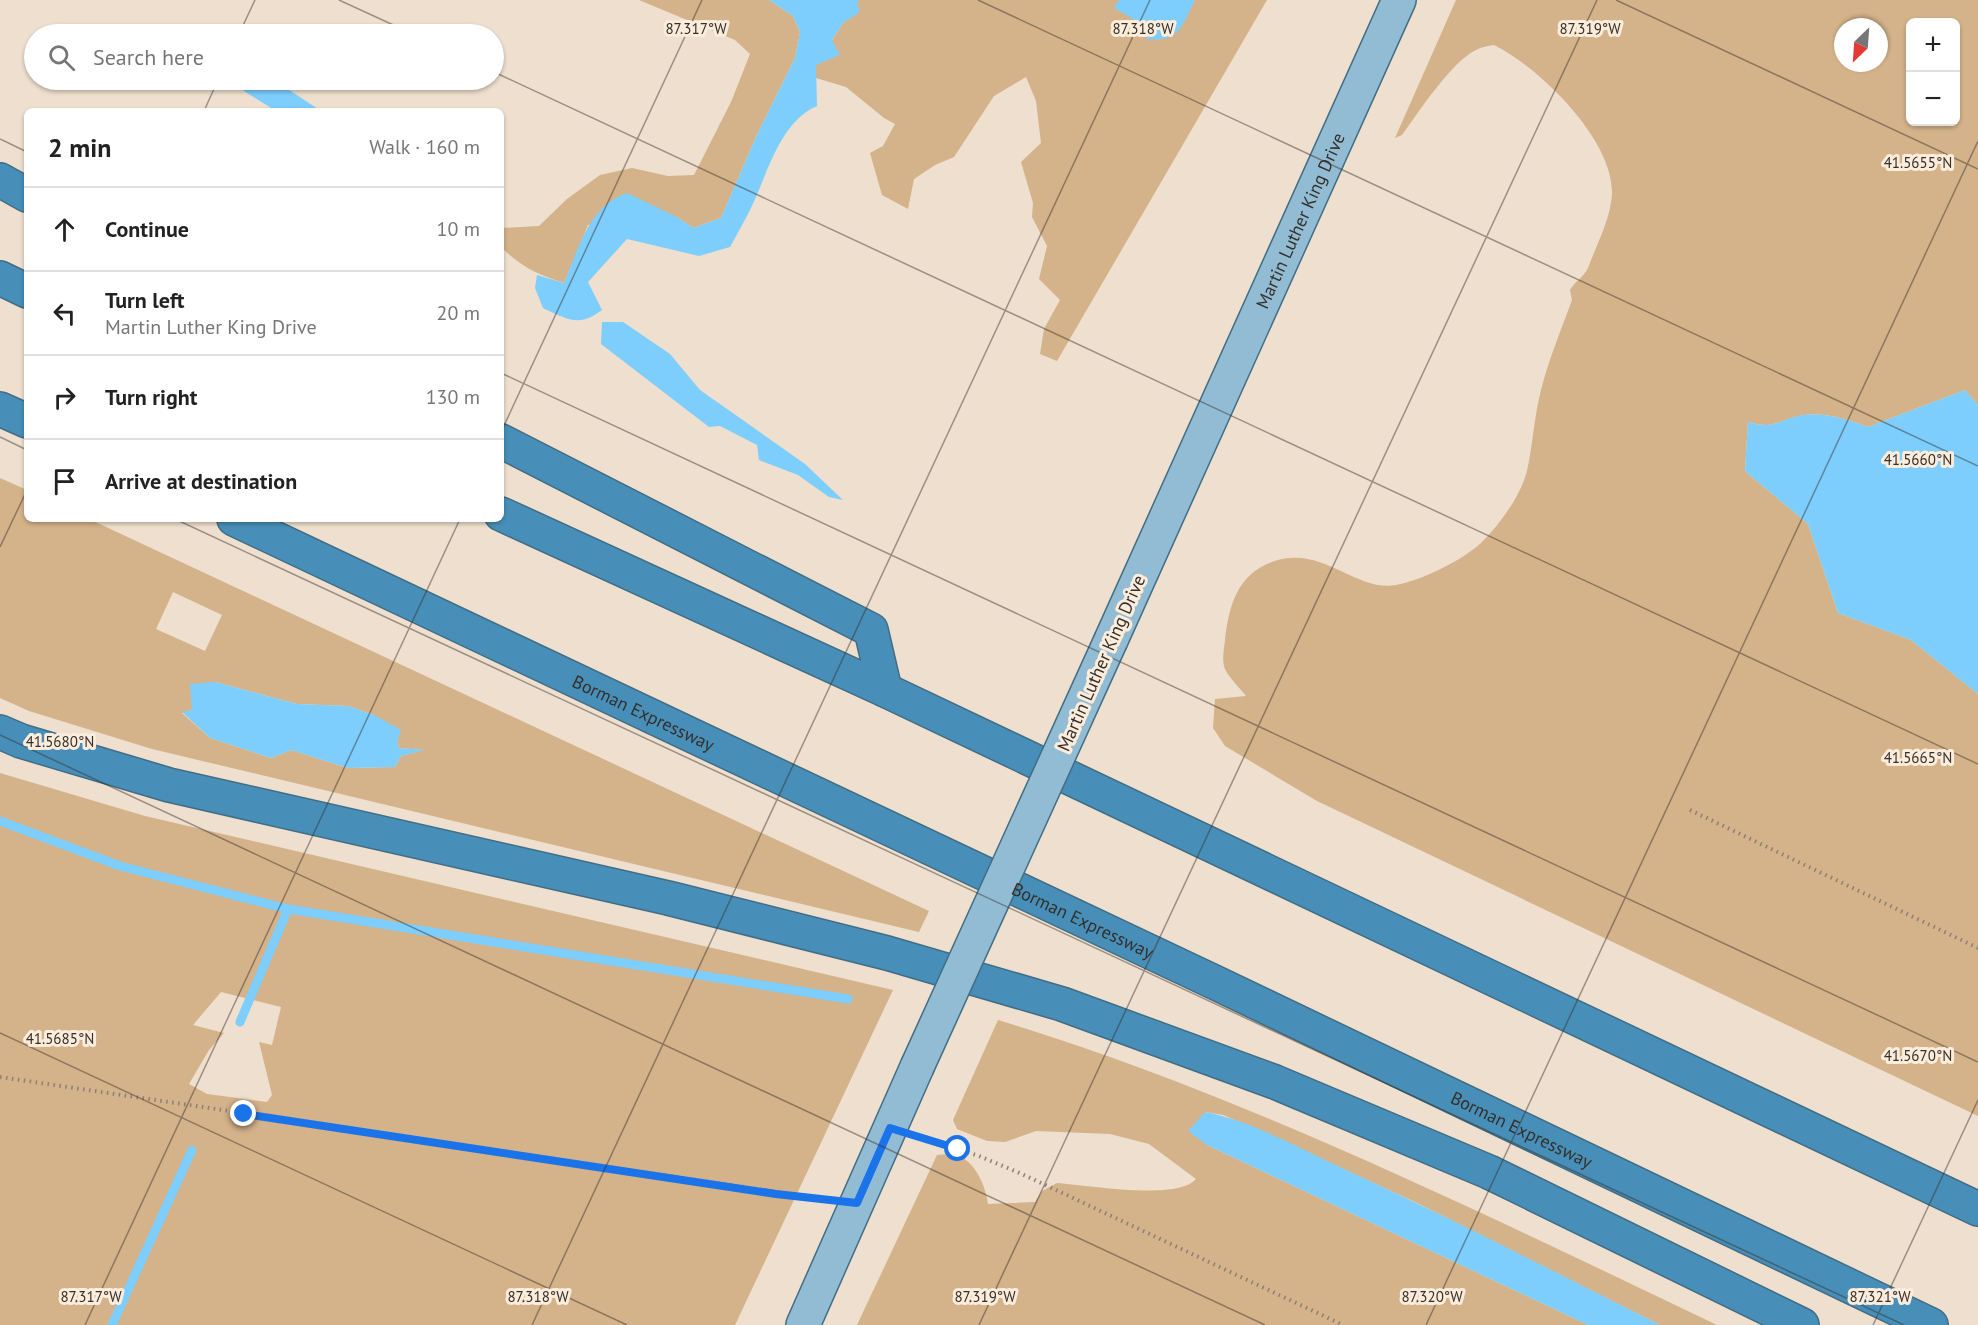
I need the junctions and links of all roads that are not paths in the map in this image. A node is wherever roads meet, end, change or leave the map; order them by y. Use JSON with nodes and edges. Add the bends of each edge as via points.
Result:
{"nodes":[{"id":1,"x":1399,"y":0,"type":"edge"},
{"id":2,"x":0,"y":180,"type":"edge"},
{"id":3,"x":24,"y":193,"type":"edge"},
{"id":4,"x":0,"y":278,"type":"edge"},
{"id":5,"x":24,"y":290,"type":"edge"},
{"id":6,"x":0,"y":409,"type":"edge"},
{"id":7,"x":24,"y":420,"type":"edge"},
{"id":8,"x":504,"y":443,"type":"edge"},
{"id":9,"x":504,"y":515,"type":"edge"},
{"id":10,"x":240,"y":522,"type":"edge"},
{"id":11,"x":885,"y":690,"type":"junction"},
{"id":12,"x":0,"y":732,"type":"edge"},
{"id":13,"x":1978,"y":1209,"type":"edge"},
{"id":14,"x":803,"y":1325,"type":"edge"},
{"id":15,"x":1802,"y":1325,"type":"edge"},
{"id":16,"x":1931,"y":1325,"type":"edge"}],
"edges":[{"from":1,"to":14,"type":"main road","name":"Martin Luther King Drive","bridge":true},
{"from":2,"to":3,"type":"highway"},
{"from":4,"to":5,"type":"highway"},
{"from":6,"to":7,"type":"highway"},
{"from":8,"to":11,"type":"highway","via":[[871,630]]},
{"from":9,"to":11,"type":"highway"},
{"from":10,"to":16,"type":"highway","name":"Borman Expressway"},
{"from":11,"to":13,"type":"highway"},
{"from":12,"to":15,"type":"highway","via":[[169,785],[668,898],[887,953],[1062,1004],[1275,1082],[1489,1172]]}]}
